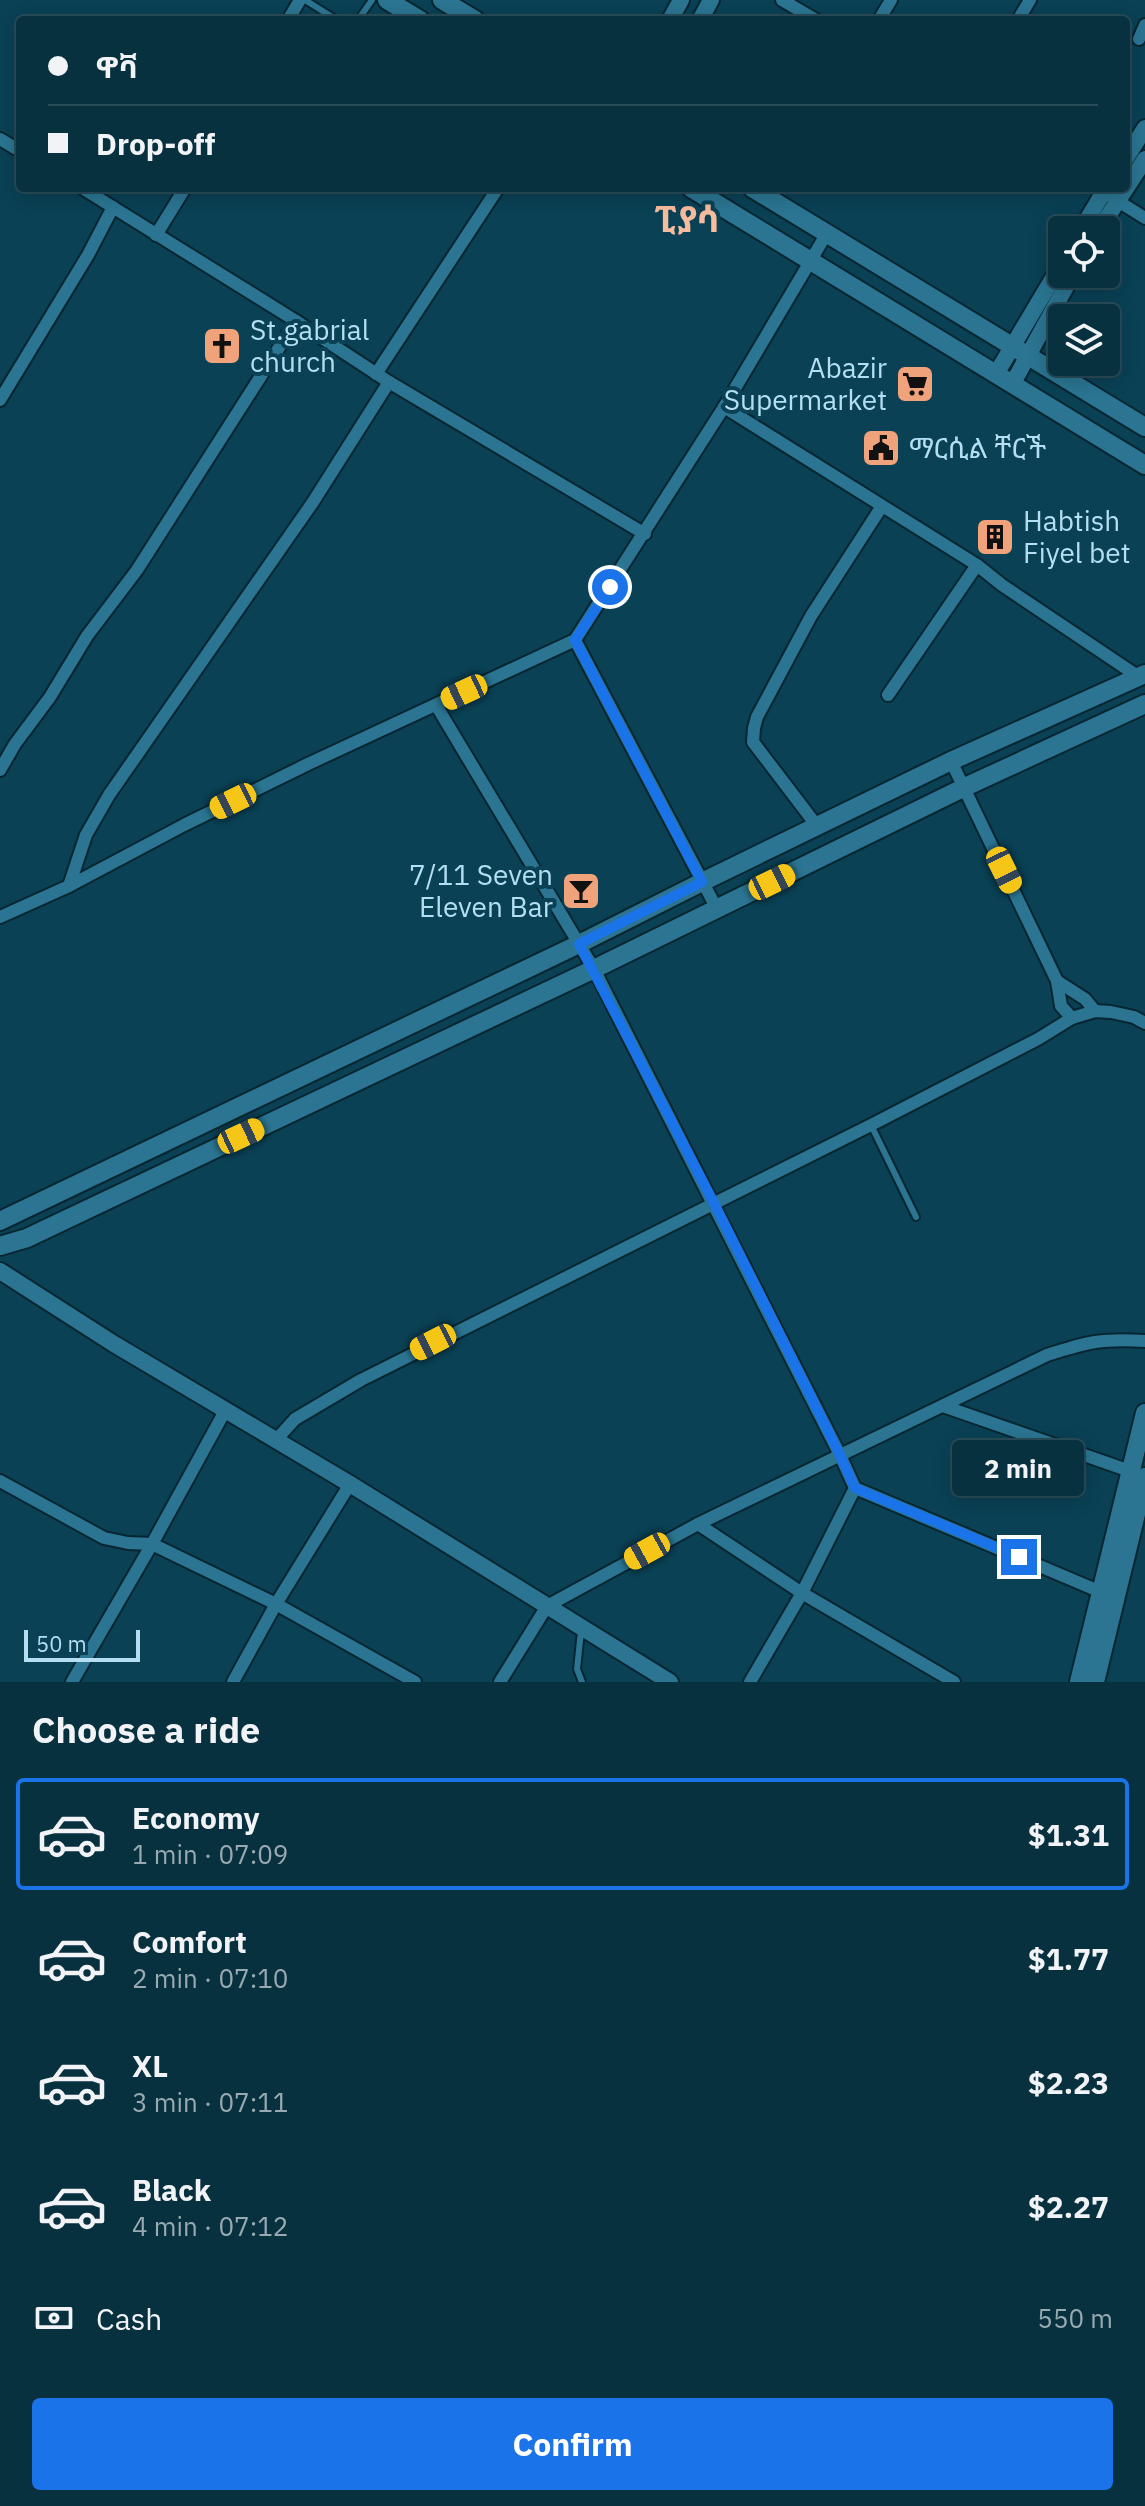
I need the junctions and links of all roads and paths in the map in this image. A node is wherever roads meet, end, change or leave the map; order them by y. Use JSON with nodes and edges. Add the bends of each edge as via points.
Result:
{"nodes":[{"id":1,"x":302,"y":0,"type":"edge"},
{"id":2,"x":387,"y":0,"type":"edge"},
{"id":3,"x":442,"y":0,"type":"edge"},
{"id":4,"x":782,"y":0,"type":"edge"},
{"id":5,"x":330,"y":16,"type":"edge"},
{"id":6,"x":413,"y":16,"type":"edge"},
{"id":7,"x":468,"y":16,"type":"edge"},
{"id":8,"x":809,"y":16,"type":"edge"},
{"id":9,"x":1145,"y":25,"type":"edge"},
{"id":10,"x":1139,"y":39,"type":"dead end"},
{"id":11,"x":1145,"y":128,"type":"edge"},
{"id":12,"x":1130,"y":152,"type":"edge"},
{"id":13,"x":89,"y":192,"type":"edge"},
{"id":14,"x":183,"y":192,"type":"edge"},
{"id":15,"x":495,"y":192,"type":"edge"},
{"id":16,"x":698,"y":192,"type":"edge"},
{"id":17,"x":759,"y":192,"type":"edge"},
{"id":18,"x":1106,"y":192,"type":"edge"},
{"id":19,"x":113,"y":207,"type":"junction"},
{"id":20,"x":1090,"y":216,"type":"edge"},
{"id":21,"x":1102,"y":216,"type":"edge"},
{"id":22,"x":1145,"y":218,"type":"edge"},
{"id":23,"x":827,"y":233,"type":"junction"},
{"id":24,"x":156,"y":235,"type":"junction"},
{"id":25,"x":811,"y":261,"type":"junction"},
{"id":26,"x":1048,"y":286,"type":"edge"},
{"id":27,"x":1065,"y":288,"type":"edge"},
{"id":28,"x":296,"y":321,"type":"junction"},
{"id":29,"x":1011,"y":347,"type":"junction"},
{"id":30,"x":1028,"y":357,"type":"junction"},
{"id":31,"x":376,"y":374,"type":"junction"},
{"id":32,"x":1005,"y":378,"type":"junction"},
{"id":33,"x":389,"y":382,"type":"junction"},
{"id":34,"x":0,"y":400,"type":"edge"},
{"id":35,"x":724,"y":407,"type":"junction"},
{"id":36,"x":1145,"y":427,"type":"edge"},
{"id":37,"x":1145,"y":465,"type":"edge"},
{"id":38,"x":882,"y":506,"type":"junction"},
{"id":39,"x":645,"y":534,"type":"junction"},
{"id":40,"x":977,"y":565,"type":"junction"},
{"id":41,"x":575,"y":640,"type":"junction"},
{"id":42,"x":1142,"y":675,"type":"edge"},
{"id":43,"x":888,"y":695,"type":"dead end"},
{"id":44,"x":1145,"y":704,"type":"edge"},
{"id":45,"x":436,"y":705,"type":"junction"},
{"id":46,"x":951,"y":761,"type":"junction"},
{"id":47,"x":0,"y":770,"type":"edge"},
{"id":48,"x":965,"y":787,"type":"junction"},
{"id":49,"x":817,"y":826,"type":"junction"},
{"id":50,"x":702,"y":882,"type":"junction"},
{"id":51,"x":69,"y":886,"type":"junction"},
{"id":52,"x":717,"y":909,"type":"junction"},
{"id":53,"x":0,"y":917,"type":"edge"},
{"id":54,"x":579,"y":944,"type":"junction"},
{"id":55,"x":594,"y":969,"type":"junction"},
{"id":56,"x":1057,"y":981,"type":"junction"},
{"id":57,"x":1095,"y":1011,"type":"junction"},
{"id":58,"x":1072,"y":1018,"type":"junction"},
{"id":59,"x":1145,"y":1023,"type":"edge"},
{"id":60,"x":337,"y":1061,"type":"junction"},
{"id":61,"x":348,"y":1085,"type":"junction"},
{"id":62,"x":871,"y":1125,"type":"junction"},
{"id":63,"x":714,"y":1203,"type":"junction"},
{"id":64,"x":916,"y":1217,"type":"dead end"},
{"id":65,"x":0,"y":1221,"type":"edge"},
{"id":66,"x":0,"y":1246,"type":"edge"},
{"id":67,"x":0,"y":1271,"type":"edge"},
{"id":68,"x":1145,"y":1341,"type":"edge"},
{"id":69,"x":943,"y":1406,"type":"junction"},
{"id":70,"x":225,"y":1411,"type":"junction"},
{"id":71,"x":1145,"y":1413,"type":"edge"},
{"id":72,"x":276,"y":1440,"type":"junction"},
{"id":73,"x":840,"y":1455,"type":"junction"},
{"id":74,"x":1137,"y":1474,"type":"edge"},
{"id":75,"x":0,"y":1481,"type":"edge"},
{"id":76,"x":350,"y":1484,"type":"junction"},
{"id":77,"x":855,"y":1488,"type":"junction"},
{"id":78,"x":698,"y":1524,"type":"junction"},
{"id":79,"x":152,"y":1544,"type":"junction"},
{"id":80,"x":1101,"y":1592,"type":"junction"},
{"id":81,"x":802,"y":1593,"type":"junction"},
{"id":82,"x":276,"y":1604,"type":"junction"},
{"id":83,"x":547,"y":1606,"type":"junction"},
{"id":84,"x":581,"y":1627,"type":"junction"},
{"id":85,"x":72,"y":1682,"type":"edge"},
{"id":86,"x":233,"y":1682,"type":"edge"},
{"id":87,"x":415,"y":1682,"type":"edge"},
{"id":88,"x":500,"y":1682,"type":"edge"},
{"id":89,"x":582,"y":1682,"type":"edge"},
{"id":90,"x":670,"y":1682,"type":"edge"},
{"id":91,"x":750,"y":1682,"type":"edge"},
{"id":92,"x":954,"y":1682,"type":"edge"},
{"id":93,"x":1079,"y":1682,"type":"edge"},
{"id":94,"x":1095,"y":1682,"type":"edge"}],
"edges":[{"from":1,"to":5,"type":"lane"},
{"from":2,"to":6,"type":"main road"},
{"from":3,"to":7,"type":"main road"},
{"from":4,"to":8,"type":"street"},
{"from":9,"to":10,"type":"street"},
{"from":11,"to":12,"type":"street"},
{"from":13,"to":19,"type":"street"},
{"from":14,"to":24,"type":"street"},
{"from":15,"to":31,"type":"street"},
{"from":16,"to":25,"type":"main road"},
{"from":17,"to":23,"type":"main road"},
{"from":18,"to":20,"type":"street"},
{"from":18,"to":21,"type":"street"},
{"from":18,"to":22,"type":"street"},
{"from":19,"to":24,"type":"street"},
{"from":19,"to":34,"type":"street"},
{"from":23,"to":25,"type":"street"},
{"from":23,"to":29,"type":"main road"},
{"from":24,"to":28,"type":"street"},
{"from":25,"to":32,"type":"main road"},
{"from":25,"to":35,"type":"street"},
{"from":26,"to":29,"type":"street"},
{"from":27,"to":30,"type":"street"},
{"from":28,"to":31,"type":"street"},
{"from":28,"to":47,"type":"street","via":[[137,570]]},
{"from":29,"to":30,"type":"main road"},
{"from":29,"to":32,"type":"street"},
{"from":30,"to":32,"type":"street"},
{"from":30,"to":36,"type":"main road"},
{"from":31,"to":33,"type":"street"},
{"from":32,"to":37,"type":"main road"},
{"from":33,"to":39,"type":"street"},
{"from":33,"to":51,"type":"street","via":[[313,502],[109,795],[86,835]]},
{"from":35,"to":38,"type":"street"},
{"from":35,"to":39,"type":"street"},
{"from":38,"to":40,"type":"street"},
{"from":38,"to":49,"type":"street","via":[[811,616],[754,728],[753,742]]},
{"from":39,"to":41,"type":"street"},
{"from":40,"to":42,"type":"street"},
{"from":40,"to":43,"type":"street"},
{"from":41,"to":45,"type":"street"},
{"from":41,"to":50,"type":"street"},
{"from":42,"to":46,"type":"main road"},
{"from":44,"to":48,"type":"main road"},
{"from":45,"to":51,"type":"street"},
{"from":45,"to":54,"type":"street"},
{"from":46,"to":48,"type":"street"},
{"from":46,"to":49,"type":"main road"},
{"from":48,"to":52,"type":"main road"},
{"from":48,"to":56,"type":"street"},
{"from":49,"to":50,"type":"main road"},
{"from":50,"to":52,"type":"street"},
{"from":50,"to":54,"type":"main road"},
{"from":51,"to":53,"type":"street"},
{"from":52,"to":55,"type":"main road"},
{"from":54,"to":55,"type":"street"},
{"from":54,"to":60,"type":"main road"},
{"from":55,"to":61,"type":"main road"},
{"from":55,"to":63,"type":"street"},
{"from":56,"to":57,"type":"street"},
{"from":56,"to":58,"type":"street","via":[[1061,1006]]},
{"from":57,"to":58,"type":"street"},
{"from":57,"to":59,"type":"street"},
{"from":58,"to":62,"type":"street"},
{"from":60,"to":61,"type":"main road"},
{"from":60,"to":65,"type":"main road"},
{"from":61,"to":66,"type":"main road","via":[[27,1238]]},
{"from":62,"to":63,"type":"street"},
{"from":62,"to":64,"type":"lane"},
{"from":63,"to":72,"type":"street","via":[[361,1380],[295,1419]]},
{"from":63,"to":73,"type":"street"},
{"from":67,"to":70,"type":"street"},
{"from":68,"to":69,"type":"street","via":[[1082,1343]]},
{"from":69,"to":73,"type":"street"},
{"from":69,"to":74,"type":"street"},
{"from":70,"to":72,"type":"street"},
{"from":70,"to":79,"type":"street"},
{"from":71,"to":74,"type":"main road"},
{"from":72,"to":76,"type":"street"},
{"from":73,"to":77,"type":"street"},
{"from":73,"to":78,"type":"street"},
{"from":74,"to":80,"type":"main road"},
{"from":74,"to":94,"type":"main road"},
{"from":75,"to":79,"type":"street","via":[[104,1538]]},
{"from":76,"to":82,"type":"street"},
{"from":76,"to":83,"type":"street"},
{"from":77,"to":80,"type":"street"},
{"from":77,"to":81,"type":"street"},
{"from":78,"to":81,"type":"street"},
{"from":78,"to":83,"type":"street"},
{"from":79,"to":82,"type":"street"},
{"from":79,"to":85,"type":"street"},
{"from":80,"to":93,"type":"main road"},
{"from":81,"to":91,"type":"street"},
{"from":81,"to":92,"type":"street"},
{"from":82,"to":86,"type":"street"},
{"from":82,"to":87,"type":"street"},
{"from":83,"to":84,"type":"street"},
{"from":83,"to":88,"type":"street"},
{"from":84,"to":89,"type":"lane","via":[[577,1669]]},
{"from":84,"to":90,"type":"street"}]}
